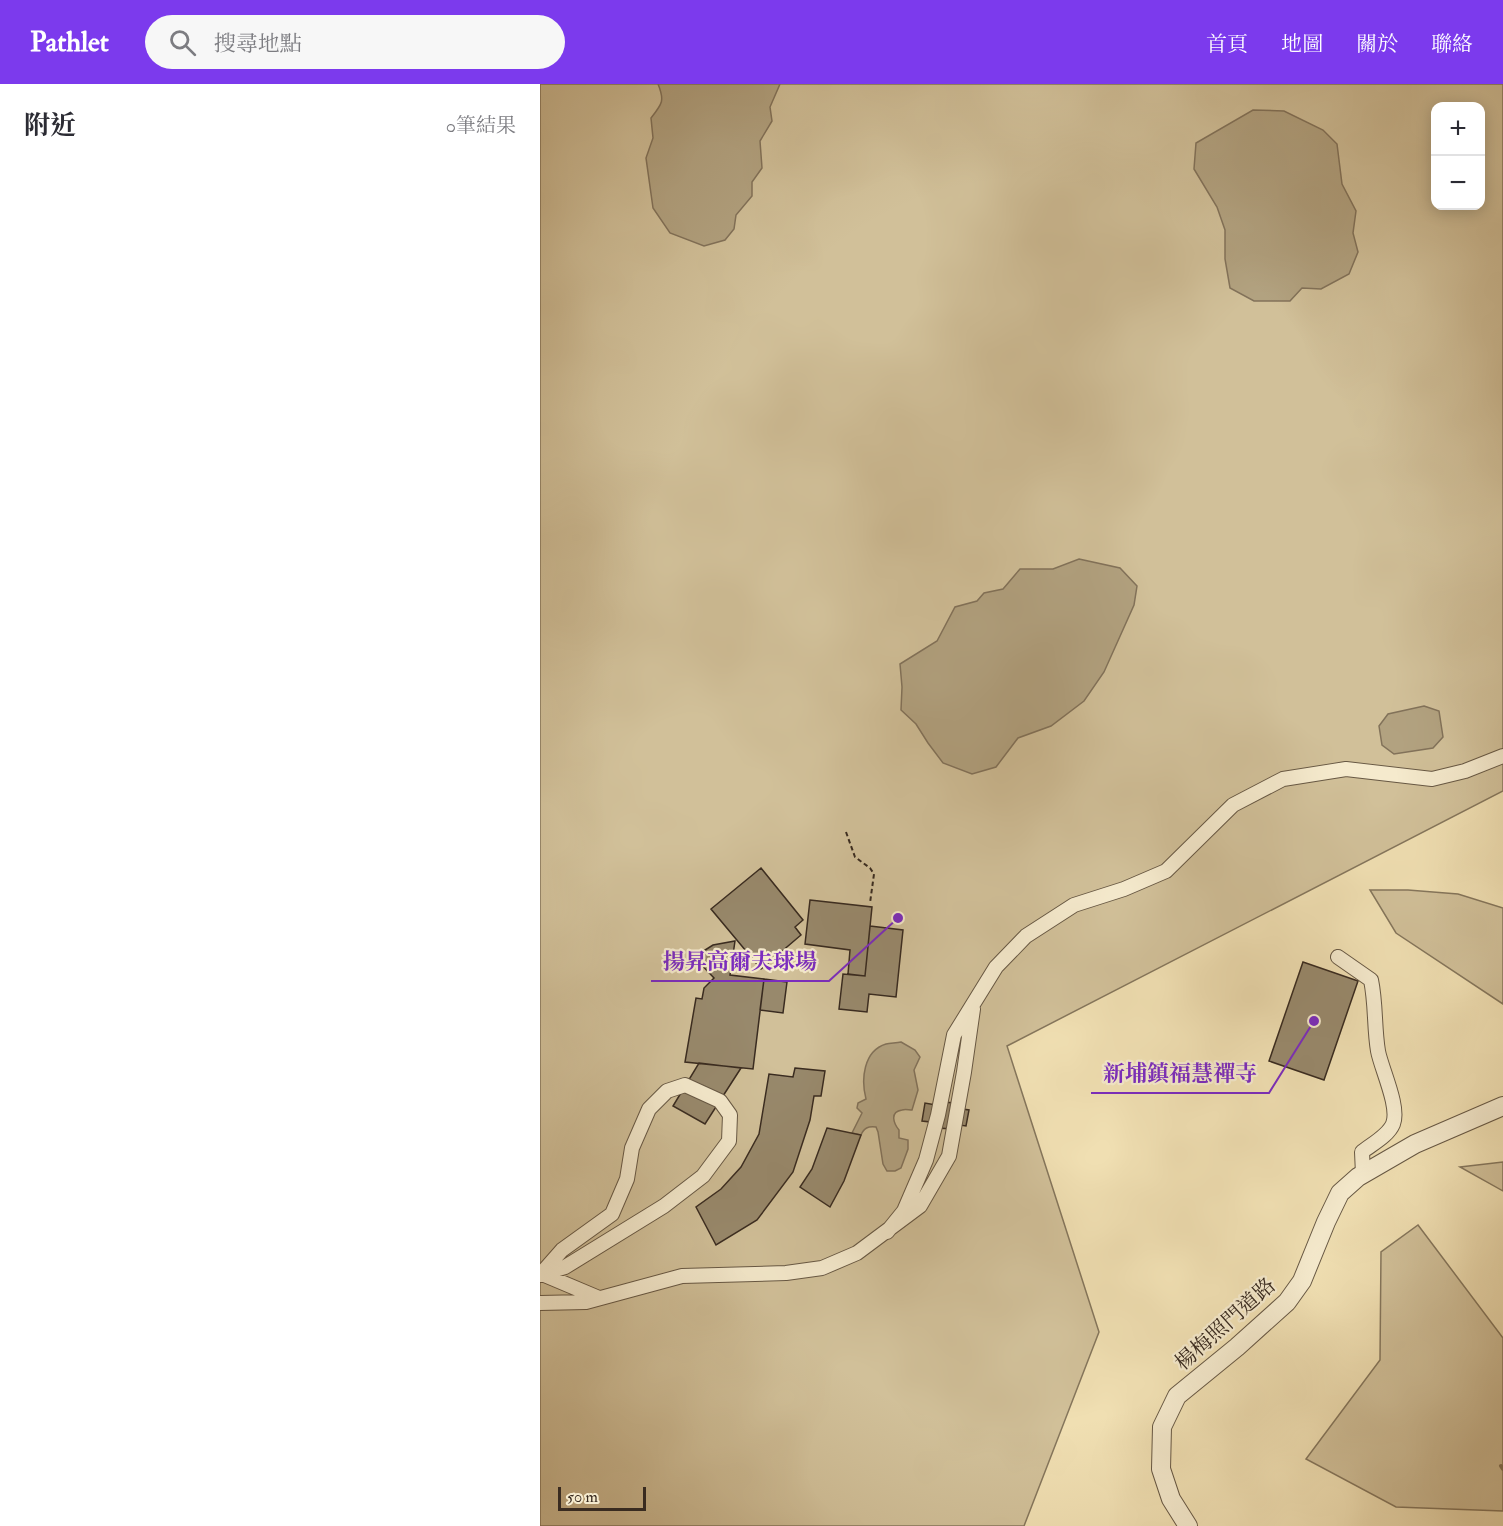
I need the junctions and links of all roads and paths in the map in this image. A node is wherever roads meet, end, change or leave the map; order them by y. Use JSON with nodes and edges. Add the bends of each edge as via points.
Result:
{"nodes":[{"id":1,"x":1503,"y":756,"type":"edge"},
{"id":2,"x":846,"y":832,"type":"dead end"},
{"id":3,"x":870,"y":903,"type":"dead end"},
{"id":4,"x":1338,"y":957,"type":"dead end"},
{"id":5,"x":974,"y":1002,"type":"junction"},
{"id":6,"x":1503,"y":1106,"type":"edge"},
{"id":7,"x":1363,"y":1174,"type":"junction"},
{"id":8,"x":887,"y":1232,"type":"junction"},
{"id":9,"x":541,"y":1274,"type":"edge"},
{"id":10,"x":599,"y":1298,"type":"junction"},
{"id":11,"x":540,"y":1303,"type":"edge"},
{"id":12,"x":1188,"y":1526,"type":"edge"}],
"edges":[{"from":1,"to":5,"type":"street","via":[[1432,779],[1346,769],[1282,779],[1233,805],[1166,871],[1074,905],[1026,936],[996,967]]},
{"from":2,"to":3,"type":"path","via":[[855,857],[874,874]]},
{"from":4,"to":7,"type":"street","via":[[1371,980],[1378,1052],[1394,1106],[1394,1123],[1362,1152]]},
{"from":5,"to":8,"type":"street","via":[[954,1035],[926,1160],[904,1211]]},
{"from":5,"to":8,"type":"street","via":[[949,1156],[920,1206]]},
{"from":6,"to":7,"type":"street","name":"楊梅照門道路","via":[[1415,1144]]},
{"from":7,"to":12,"type":"street","name":"楊梅照門道路","via":[[1340,1193],[1302,1281],[1287,1302],[1177,1396],[1162,1427],[1161,1469],[1171,1499]]},
{"from":8,"to":10,"type":"street","via":[[857,1253],[822,1268],[786,1274],[682,1276]]},
{"from":9,"to":9,"type":"street","via":[[565,1267],[664,1206],[703,1176],[729,1140],[730,1115],[720,1101],[685,1085],[667,1091],[649,1109],[632,1148],[627,1179],[612,1214],[561,1250]]},
{"from":9,"to":10,"type":"street"},
{"from":10,"to":11,"type":"street"}]}
